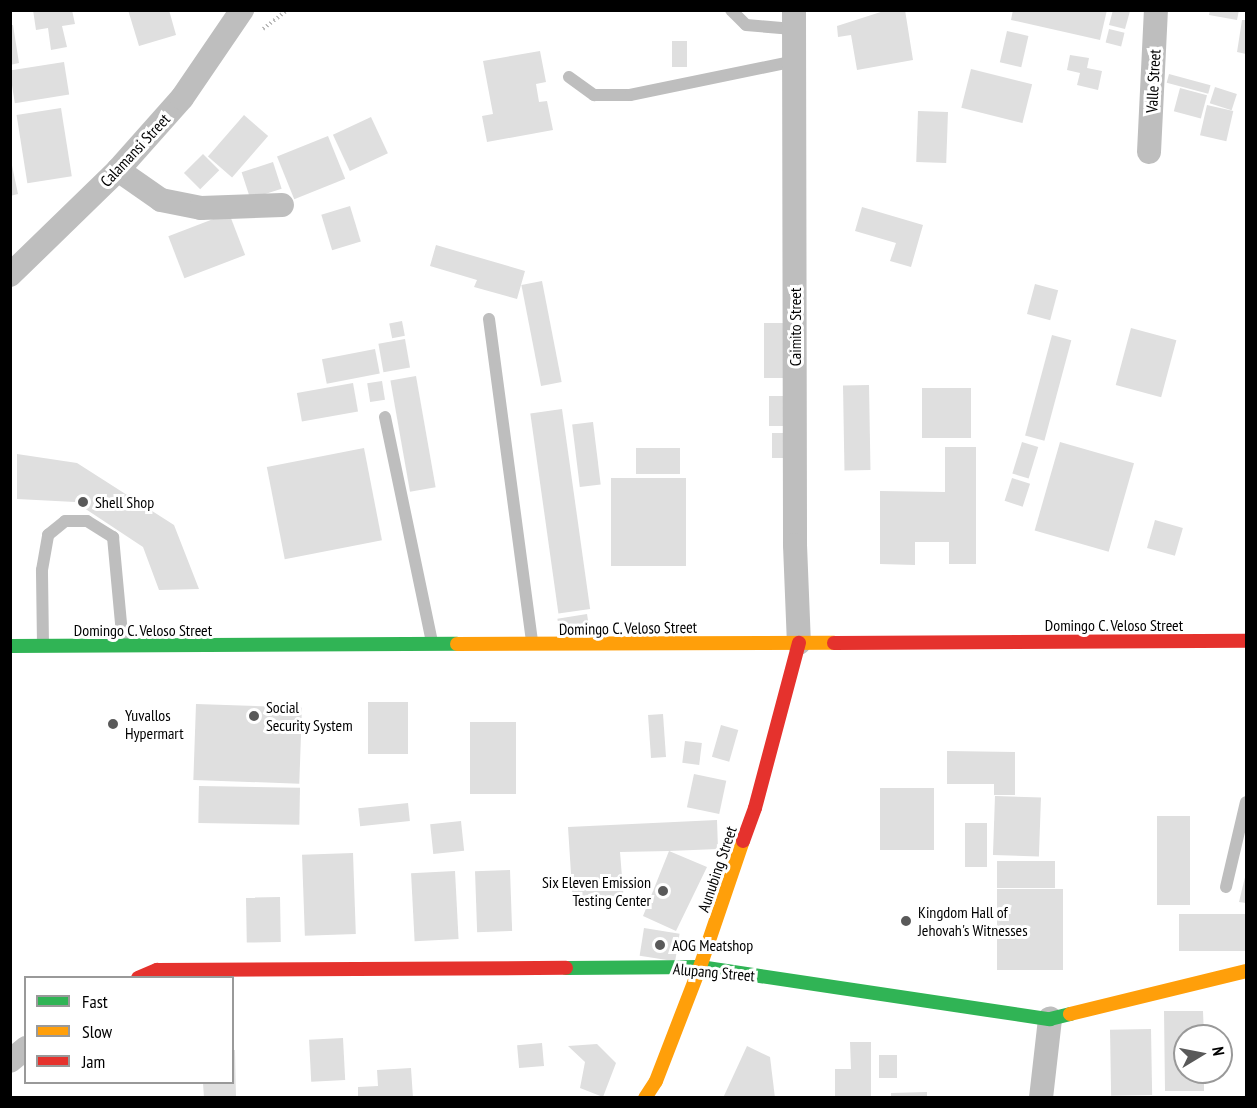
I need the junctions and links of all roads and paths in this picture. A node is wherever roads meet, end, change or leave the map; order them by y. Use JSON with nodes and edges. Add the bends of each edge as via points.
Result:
{"nodes":[{"id":1,"x":287,"y":10,"type":"edge"},
{"id":2,"x":731,"y":10,"type":"edge"},
{"id":3,"x":1156,"y":10,"type":"edge"},
{"id":4,"x":252,"y":15,"type":"edge"},
{"id":5,"x":793,"y":20,"type":"edge"},
{"id":6,"x":795,"y":61,"type":"junction"},
{"id":7,"x":569,"y":78,"type":"dead end"},
{"id":8,"x":1149,"y":152,"type":"dead end"},
{"id":9,"x":118,"y":170,"type":"junction"},
{"id":10,"x":282,"y":205,"type":"dead end"},
{"id":11,"x":10,"y":275,"type":"edge"},
{"id":12,"x":489,"y":319,"type":"dead end"},
{"id":13,"x":385,"y":417,"type":"dead end"},
{"id":14,"x":1246,"y":641,"type":"edge"},
{"id":15,"x":799,"y":643,"type":"junction"},
{"id":16,"x":10,"y":646,"type":"edge"},
{"id":17,"x":43,"y":646,"type":"junction"},
{"id":18,"x":433,"y":646,"type":"junction"},
{"id":19,"x":533,"y":646,"type":"junction"},
{"id":20,"x":123,"y":647,"type":"junction"},
{"id":21,"x":1246,"y":802,"type":"edge"},
{"id":22,"x":1226,"y":887,"type":"dead end"},
{"id":23,"x":700,"y":967,"type":"junction"},
{"id":24,"x":1246,"y":971,"type":"edge"},
{"id":25,"x":143,"y":976,"type":"edge"},
{"id":26,"x":1050,"y":1019,"type":"junction"},
{"id":27,"x":24,"y":1050,"type":"edge"},
{"id":28,"x":10,"y":1060,"type":"edge"},
{"id":29,"x":645,"y":1098,"type":"edge"},
{"id":30,"x":1041,"y":1098,"type":"edge"}],
"edges":[{"from":1,"to":4,"type":"path","via":[[263,30]]},
{"from":2,"to":5,"type":"lane","via":[[746,25]]},
{"from":3,"to":8,"type":"street","name":"Valle Street"},
{"from":4,"to":9,"type":"street","name":"Calamansi Street"},
{"from":5,"to":6,"type":"street","name":"Caimito Street"},
{"from":6,"to":7,"type":"lane","via":[[630,95],[594,95]]},
{"from":6,"to":15,"type":"street","name":"Caimito Street","via":[[795,545]]},
{"from":9,"to":10,"type":"street","via":[[161,200],[201,208]]},
{"from":9,"to":11,"type":"street","name":"Calamansi Street"},
{"from":12,"to":19,"type":"lane"},
{"from":13,"to":18,"type":"lane"},
{"from":14,"to":15,"type":"main road","name":"Domingo C. Veloso Street"},
{"from":15,"to":19,"type":"main road","name":"Domingo C. Veloso Street"},
{"from":15,"to":23,"type":"main road","name":"Aunubing Street","via":[[755,808]]},
{"from":16,"to":17,"type":"main road","name":"Domingo C. Veloso Street"},
{"from":17,"to":20,"type":"main road","name":"Domingo C. Veloso Street"},
{"from":17,"to":20,"type":"lane","via":[[42,570],[48,535],[65,521],[87,521],[113,537]]},
{"from":18,"to":19,"type":"main road","name":"Domingo C. Veloso Street"},
{"from":18,"to":20,"type":"main road","name":"Domingo C. Veloso Street"},
{"from":21,"to":22,"type":"lane"},
{"from":23,"to":25,"type":"main road","name":"Alupang Street","via":[[157,970]]},
{"from":23,"to":26,"type":"main road","name":"Alupang Street"},
{"from":23,"to":29,"type":"main road","name":"Aunubing Street","via":[[656,1081]]},
{"from":24,"to":26,"type":"main road","name":"Alupang Street"},
{"from":26,"to":30,"type":"street"},
{"from":27,"to":28,"type":"street"}]}
